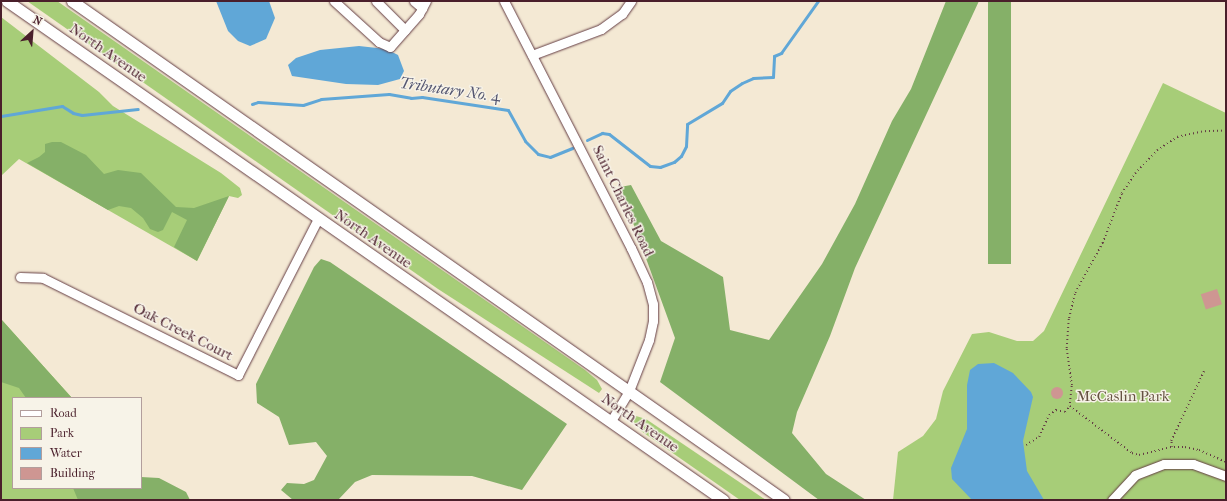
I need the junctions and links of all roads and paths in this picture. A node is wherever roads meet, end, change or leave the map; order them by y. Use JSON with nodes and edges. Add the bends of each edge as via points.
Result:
{"nodes":[{"id":1,"x":7,"y":1,"type":"edge"},
{"id":2,"x":72,"y":1,"type":"edge"},
{"id":3,"x":334,"y":1,"type":"edge"},
{"id":4,"x":376,"y":1,"type":"edge"},
{"id":5,"x":414,"y":1,"type":"edge"},
{"id":6,"x":504,"y":1,"type":"edge"},
{"id":7,"x":631,"y":1,"type":"edge"},
{"id":8,"x":424,"y":4,"type":"edge"},
{"id":9,"x":405,"y":30,"type":"junction"},
{"id":10,"x":532,"y":55,"type":"junction"},
{"id":11,"x":1226,"y":131,"type":"edge"},
{"id":12,"x":318,"y":219,"type":"junction"},
{"id":13,"x":20,"y":277,"type":"dead end"},
{"id":14,"x":1204,"y":371,"type":"dead end"},
{"id":15,"x":629,"y":391,"type":"junction"},
{"id":16,"x":1070,"y":406,"type":"junction"},
{"id":17,"x":611,"y":421,"type":"junction"},
{"id":18,"x":1026,"y":445,"type":"dead end"},
{"id":19,"x":1172,"y":446,"type":"junction"},
{"id":20,"x":1226,"y":462,"type":"edge"},
{"id":21,"x":1226,"y":476,"type":"edge"},
{"id":22,"x":723,"y":500,"type":"edge"},
{"id":23,"x":784,"y":500,"type":"edge"},
{"id":24,"x":1112,"y":500,"type":"edge"}],
"edges":[{"from":1,"to":12,"type":"main road","name":"North Avenue"},
{"from":2,"to":15,"type":"main road","name":"North Avenue"},
{"from":3,"to":9,"type":"street","via":[[379,42],[390,46]]},
{"from":4,"to":9,"type":"street"},
{"from":5,"to":8,"type":"street"},
{"from":6,"to":10,"type":"street","name":"Saint Charles Road"},
{"from":7,"to":10,"type":"street","via":[[622,14],[601,29]]},
{"from":8,"to":9,"type":"street"},
{"from":10,"to":15,"type":"street","name":"Saint Charles Road","via":[[647,282],[653,304],[653,321],[649,340]]},
{"from":11,"to":16,"type":"path","via":[[1190,134],[1166,143],[1147,160],[1122,194],[1103,243],[1080,281],[1071,306],[1067,343],[1072,386]]},
{"from":12,"to":13,"type":"street","name":"Oak Creek Court","via":[[238,375],[44,278]]},
{"from":12,"to":17,"type":"main road","name":"North Avenue"},
{"from":14,"to":19,"type":"path","via":[[1171,442]]},
{"from":15,"to":17,"type":"street","name":"Saint Charles Road"},
{"from":15,"to":23,"type":"main road","name":"North Avenue"},
{"from":16,"to":18,"type":"path","via":[[1065,412],[1056,410],[1049,415],[1039,437]]},
{"from":16,"to":19,"type":"path","via":[[1137,455]]},
{"from":17,"to":22,"type":"main road","name":"North Avenue"},
{"from":19,"to":20,"type":"path","via":[[1192,448]]},
{"from":21,"to":24,"type":"street","via":[[1193,464],[1164,464],[1135,475]]}]}
